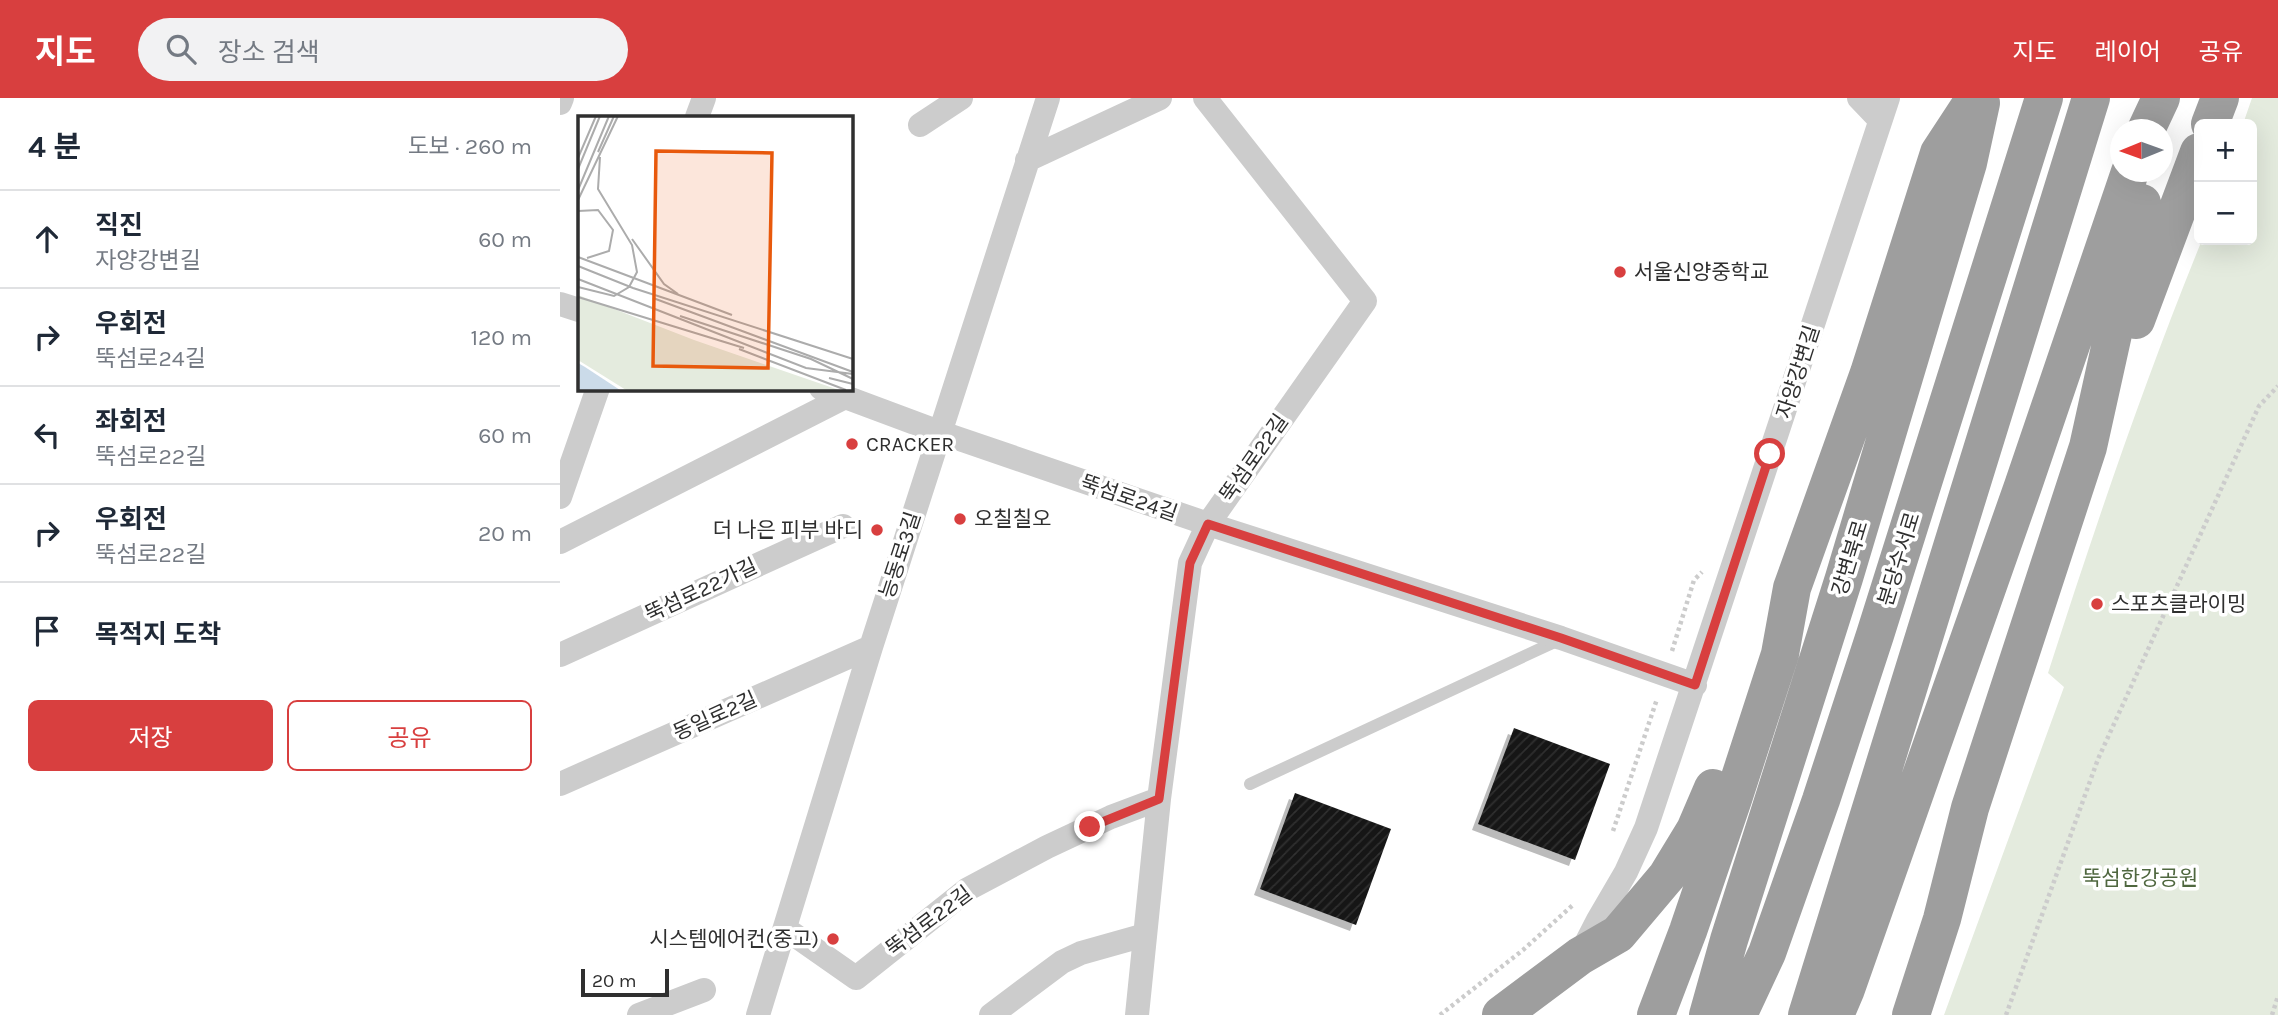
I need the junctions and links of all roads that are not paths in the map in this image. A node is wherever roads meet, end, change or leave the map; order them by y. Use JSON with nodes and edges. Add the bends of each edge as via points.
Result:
{"nodes":[{"id":1,"x":562,"y":98,"type":"edge"},
{"id":2,"x":704,"y":98,"type":"edge"},
{"id":3,"x":961,"y":98,"type":"edge"},
{"id":4,"x":1048,"y":98,"type":"edge"},
{"id":5,"x":1160,"y":98,"type":"edge"},
{"id":6,"x":1205,"y":98,"type":"edge"},
{"id":7,"x":1858,"y":98,"type":"edge"},
{"id":8,"x":1975,"y":98,"type":"edge"},
{"id":9,"x":1982,"y":98,"type":"edge"},
{"id":10,"x":2044,"y":98,"type":"edge"},
{"id":11,"x":2091,"y":98,"type":"edge"},
{"id":12,"x":2163,"y":98,"type":"edge"},
{"id":13,"x":2220,"y":98,"type":"edge"},
{"id":14,"x":560,"y":103,"type":"edge"},
{"id":15,"x":1884,"y":109,"type":"edge"},
{"id":16,"x":698,"y":116,"type":"edge"},
{"id":17,"x":2152,"y":119,"type":"edge"},
{"id":18,"x":2160,"y":119,"type":"edge"},
{"id":19,"x":2212,"y":119,"type":"edge"},
{"id":20,"x":920,"y":125,"type":"dead end"},
{"id":21,"x":1027,"y":160,"type":"junction"},
{"id":22,"x":2194,"y":167,"type":"edge"},
{"id":23,"x":2127,"y":182,"type":"edge"},
{"id":24,"x":2147,"y":182,"type":"edge"},
{"id":25,"x":560,"y":304,"type":"edge"},
{"id":26,"x":578,"y":310,"type":"edge"},
{"id":27,"x":597,"y":390,"type":"edge"},
{"id":28,"x":826,"y":390,"type":"edge"},
{"id":29,"x":845,"y":397,"type":"junction"},
{"id":30,"x":939,"y":432,"type":"junction"},
{"id":31,"x":2088,"y":447,"type":"junction"},
{"id":32,"x":560,"y":496,"type":"edge"},
{"id":33,"x":1208,"y":524,"type":"junction"},
{"id":34,"x":843,"y":526,"type":"dead end"},
{"id":35,"x":560,"y":542,"type":"edge"},
{"id":36,"x":1792,"y":588,"type":"junction"},
{"id":37,"x":1561,"y":638,"type":"junction"},
{"id":38,"x":871,"y":647,"type":"junction"},
{"id":39,"x":560,"y":654,"type":"edge"},
{"id":40,"x":1695,"y":685,"type":"junction"},
{"id":41,"x":560,"y":785,"type":"edge"},
{"id":42,"x":1250,"y":785,"type":"dead end"},
{"id":43,"x":1159,"y":799,"type":"junction"},
{"id":44,"x":1970,"y":808,"type":"junction"},
{"id":45,"x":786,"y":929,"type":"junction"},
{"id":46,"x":1145,"y":935,"type":"junction"},
{"id":47,"x":1580,"y":956,"type":"junction"},
{"id":48,"x":704,"y":989,"type":"dead end"},
{"id":49,"x":639,"y":1015,"type":"edge"},
{"id":50,"x":758,"y":1015,"type":"edge"},
{"id":51,"x":991,"y":1015,"type":"edge"},
{"id":52,"x":1137,"y":1015,"type":"edge"},
{"id":53,"x":1501,"y":1015,"type":"edge"},
{"id":54,"x":1656,"y":1015,"type":"edge"},
{"id":55,"x":1708,"y":1015,"type":"edge"},
{"id":56,"x":1738,"y":1015,"type":"edge"},
{"id":57,"x":1807,"y":1015,"type":"edge"},
{"id":58,"x":1835,"y":1015,"type":"edge"},
{"id":59,"x":1886,"y":1015,"type":"edge"},
{"id":60,"x":1911,"y":1015,"type":"edge"}],
"edges":[{"from":1,"to":14,"type":"street"},
{"from":2,"to":16,"type":"street"},
{"from":3,"to":20,"type":"street"},
{"from":4,"to":21,"type":"street","name":"능동로3길"},
{"from":5,"to":21,"type":"street"},
{"from":6,"to":33,"type":"street","name":"뚝섬로22길","via":[[1365,301]]},
{"from":7,"to":15,"type":"street"},
{"from":8,"to":36,"type":"highway","via":[[1939,152],[1869,373]]},
{"from":9,"to":55,"type":"highway","name":"강변북로","via":[[1968,163]]},
{"from":10,"to":56,"type":"highway","name":"분당수서로","via":[[1821,800],[1767,953]]},
{"from":11,"to":57,"type":"highway"},
{"from":12,"to":17,"type":"highway"},
{"from":12,"to":18,"type":"highway"},
{"from":13,"to":19,"type":"highway"},
{"from":15,"to":40,"type":"street","name":"자양강변길"},
{"from":21,"to":30,"type":"street","name":"능동로3길"},
{"from":22,"to":31,"type":"highway"},
{"from":23,"to":58,"type":"highway"},
{"from":24,"to":31,"type":"highway"},
{"from":25,"to":26,"type":"street"},
{"from":27,"to":32,"type":"street"},
{"from":28,"to":29,"type":"street","name":"뚝섬로24길"},
{"from":29,"to":30,"type":"street","name":"뚝섬로24길"},
{"from":29,"to":35,"type":"street"},
{"from":30,"to":33,"type":"street","name":"뚝섬로24길"},
{"from":30,"to":38,"type":"street","name":"능동로3길"},
{"from":31,"to":44,"type":"highway"},
{"from":33,"to":37,"type":"street","name":"뚝섬로24길"},
{"from":33,"to":43,"type":"street","name":"뚝섬로22길","via":[[1190,563]]},
{"from":34,"to":39,"type":"street","name":"뚝섬로22가길"},
{"from":36,"to":47,"type":"highway","via":[[1695,831],[1667,876],[1618,934]]},
{"from":36,"to":54,"type":"highway","via":[[1780,654]]},
{"from":37,"to":40,"type":"street","name":"뚝섬로24길"},
{"from":37,"to":42,"type":"lane"},
{"from":38,"to":41,"type":"street","name":"동일로2길"},
{"from":38,"to":45,"type":"street","name":"능동로3길"},
{"from":40,"to":47,"type":"street","name":"자양강변길","via":[[1646,828]]},
{"from":43,"to":45,"type":"street","name":"뚝섬로22길","via":[[1047,847],[968,889],[856,978]]},
{"from":43,"to":46,"type":"street","name":"뚝섬로22길"},
{"from":44,"to":59,"type":"highway","via":[[1920,913]]},
{"from":44,"to":60,"type":"highway"},
{"from":45,"to":50,"type":"street","name":"능동로3길"},
{"from":46,"to":51,"type":"street","via":[[1062,962]]},
{"from":46,"to":52,"type":"street","name":"뚝섬로22길"},
{"from":47,"to":53,"type":"highway"},
{"from":48,"to":49,"type":"street"}]}
